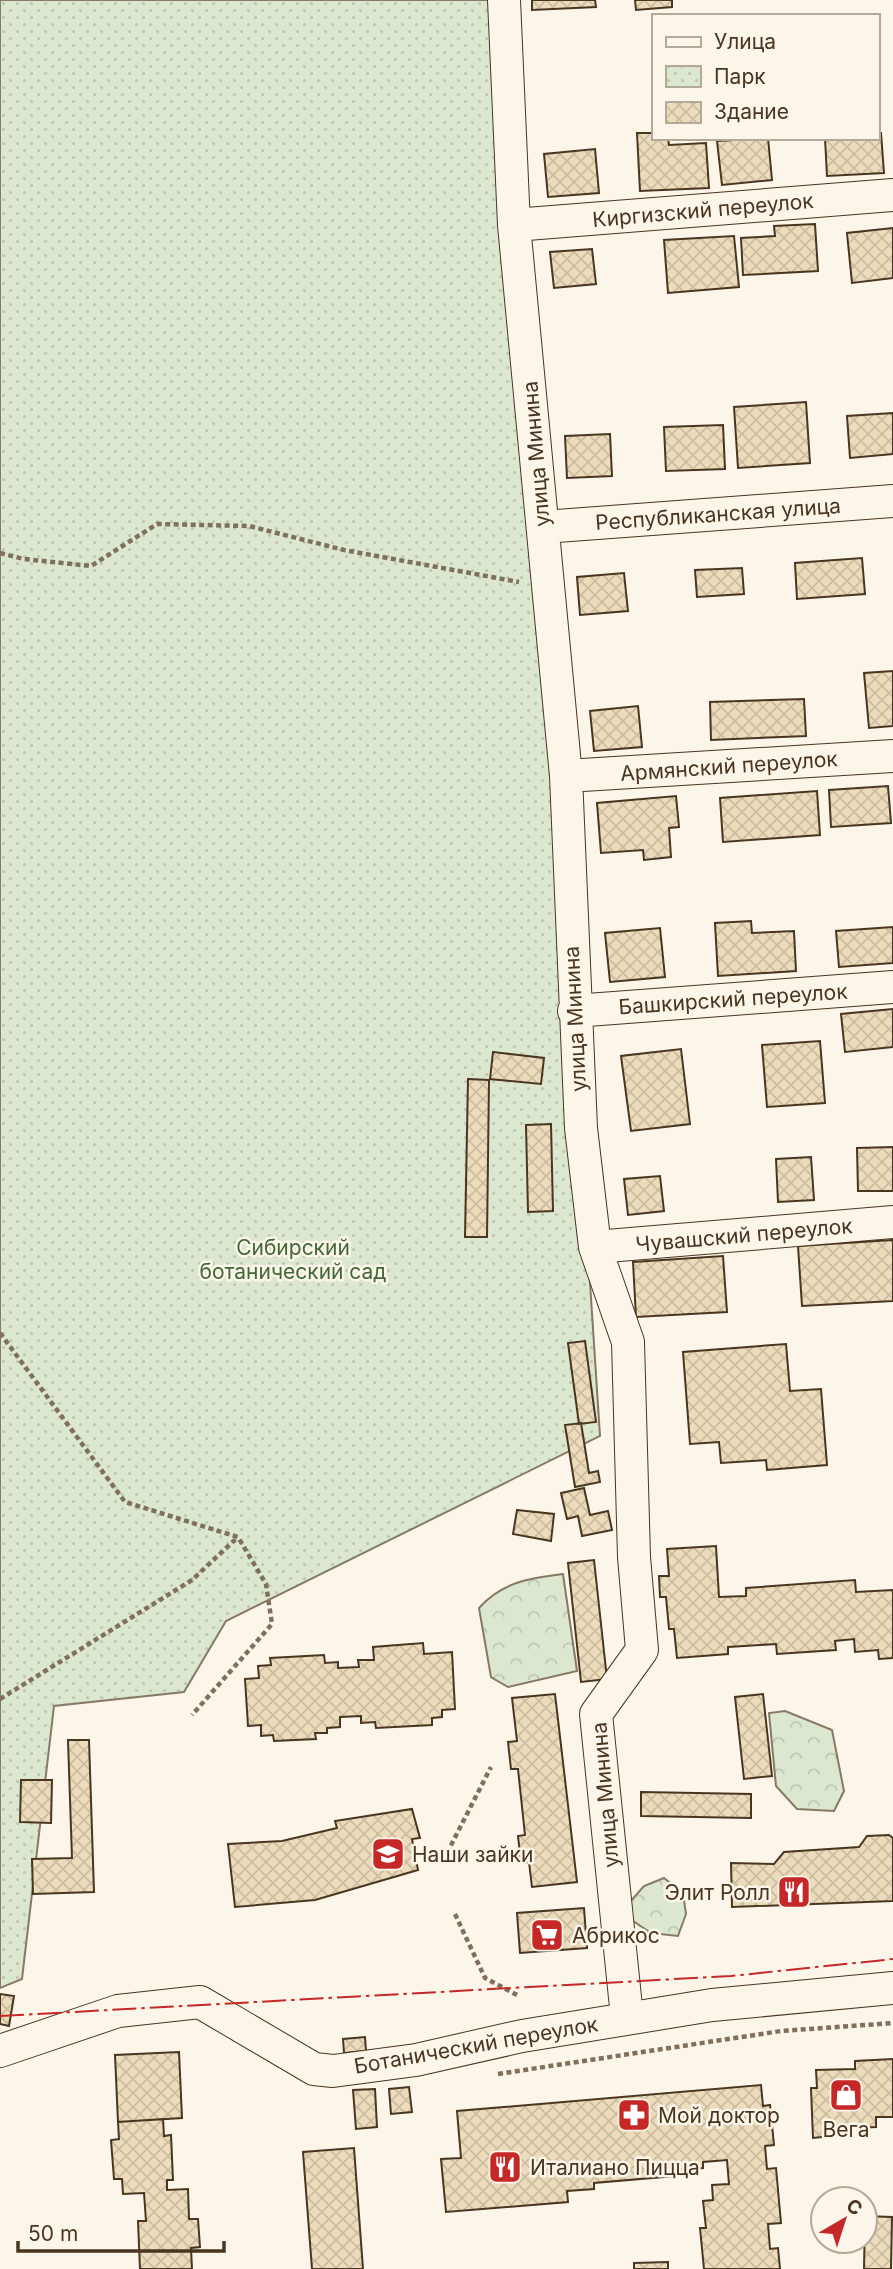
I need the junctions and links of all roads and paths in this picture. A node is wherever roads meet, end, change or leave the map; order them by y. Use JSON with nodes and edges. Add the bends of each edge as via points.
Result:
{"nodes":[{"id":1,"x":504,"y":0,"type":"edge"},
{"id":2,"x":893,"y":195,"type":"edge"},
{"id":3,"x":514,"y":225,"type":"junction"},
{"id":4,"x":893,"y":501,"type":"edge"},
{"id":5,"x":543,"y":527,"type":"junction"},
{"id":6,"x":0,"y":553,"type":"edge"},
{"id":7,"x":548,"y":584,"type":"junction"},
{"id":8,"x":893,"y":756,"type":"edge"},
{"id":9,"x":566,"y":776,"type":"junction"},
{"id":10,"x":893,"y":987,"type":"edge"},
{"id":11,"x":574,"y":1011,"type":"junction"},
{"id":12,"x":893,"y":1222,"type":"edge"},
{"id":13,"x":595,"y":1247,"type":"junction"},
{"id":14,"x":0,"y":1333,"type":"edge"},
{"id":15,"x":238,"y":1537,"type":"junction"},
{"id":16,"x":0,"y":1699,"type":"edge"},
{"id":17,"x":192,"y":1715,"type":"dead end"},
{"id":18,"x":491,"y":1767,"type":"dead end"},
{"id":19,"x":447,"y":1853,"type":"dead end"},
{"id":20,"x":455,"y":1914,"type":"dead end"},
{"id":21,"x":893,"y":1989,"type":"edge"},
{"id":22,"x":517,"y":1995,"type":"dead end"},
{"id":23,"x":627,"y":2017,"type":"junction"},
{"id":24,"x":893,"y":2023,"type":"edge"},
{"id":25,"x":0,"y":2051,"type":"edge"},
{"id":26,"x":486,"y":2076,"type":"dead end"}],
"edges":[{"from":1,"to":3,"type":"street","name":"улица Минина"},
{"from":2,"to":3,"type":"street","name":"Киргизский переулок"},
{"from":3,"to":5,"type":"street","name":"улица Минина"},
{"from":4,"to":5,"type":"street","name":"Республиканская улица"},
{"from":5,"to":7,"type":"street","name":"улица Минина"},
{"from":6,"to":7,"type":"path","via":[[92,566],[157,524],[249,526],[344,550],[506,581]]},
{"from":7,"to":9,"type":"street","name":"улица Минина"},
{"from":8,"to":9,"type":"street","name":"Армянский переулок"},
{"from":9,"to":11,"type":"street","name":"улица Минина"},
{"from":10,"to":11,"type":"street","name":"Башкирский переулок"},
{"from":11,"to":13,"type":"street","name":"улица Минина"},
{"from":12,"to":13,"type":"street","name":"Чувашский переулок"},
{"from":13,"to":23,"type":"street","name":"улица Минина","via":[[628,1342],[634,1557],[642,1650],[596,1714]]},
{"from":14,"to":15,"type":"path","via":[[125,1502]]},
{"from":15,"to":16,"type":"path","via":[[192,1580]]},
{"from":15,"to":17,"type":"path","via":[[266,1584],[272,1624]]},
{"from":18,"to":19,"type":"path"},
{"from":20,"to":22,"type":"path","via":[[485,1978]]},
{"from":21,"to":23,"type":"street","name":"Ботанический переулок"},
{"from":23,"to":25,"type":"street","name":"Ботанический переулок","via":[[416,2060],[333,2071],[314,2069],[200,2002],[178,2002],[118,2011]]},
{"from":24,"to":26,"type":"path","via":[[781,2031]]}]}
